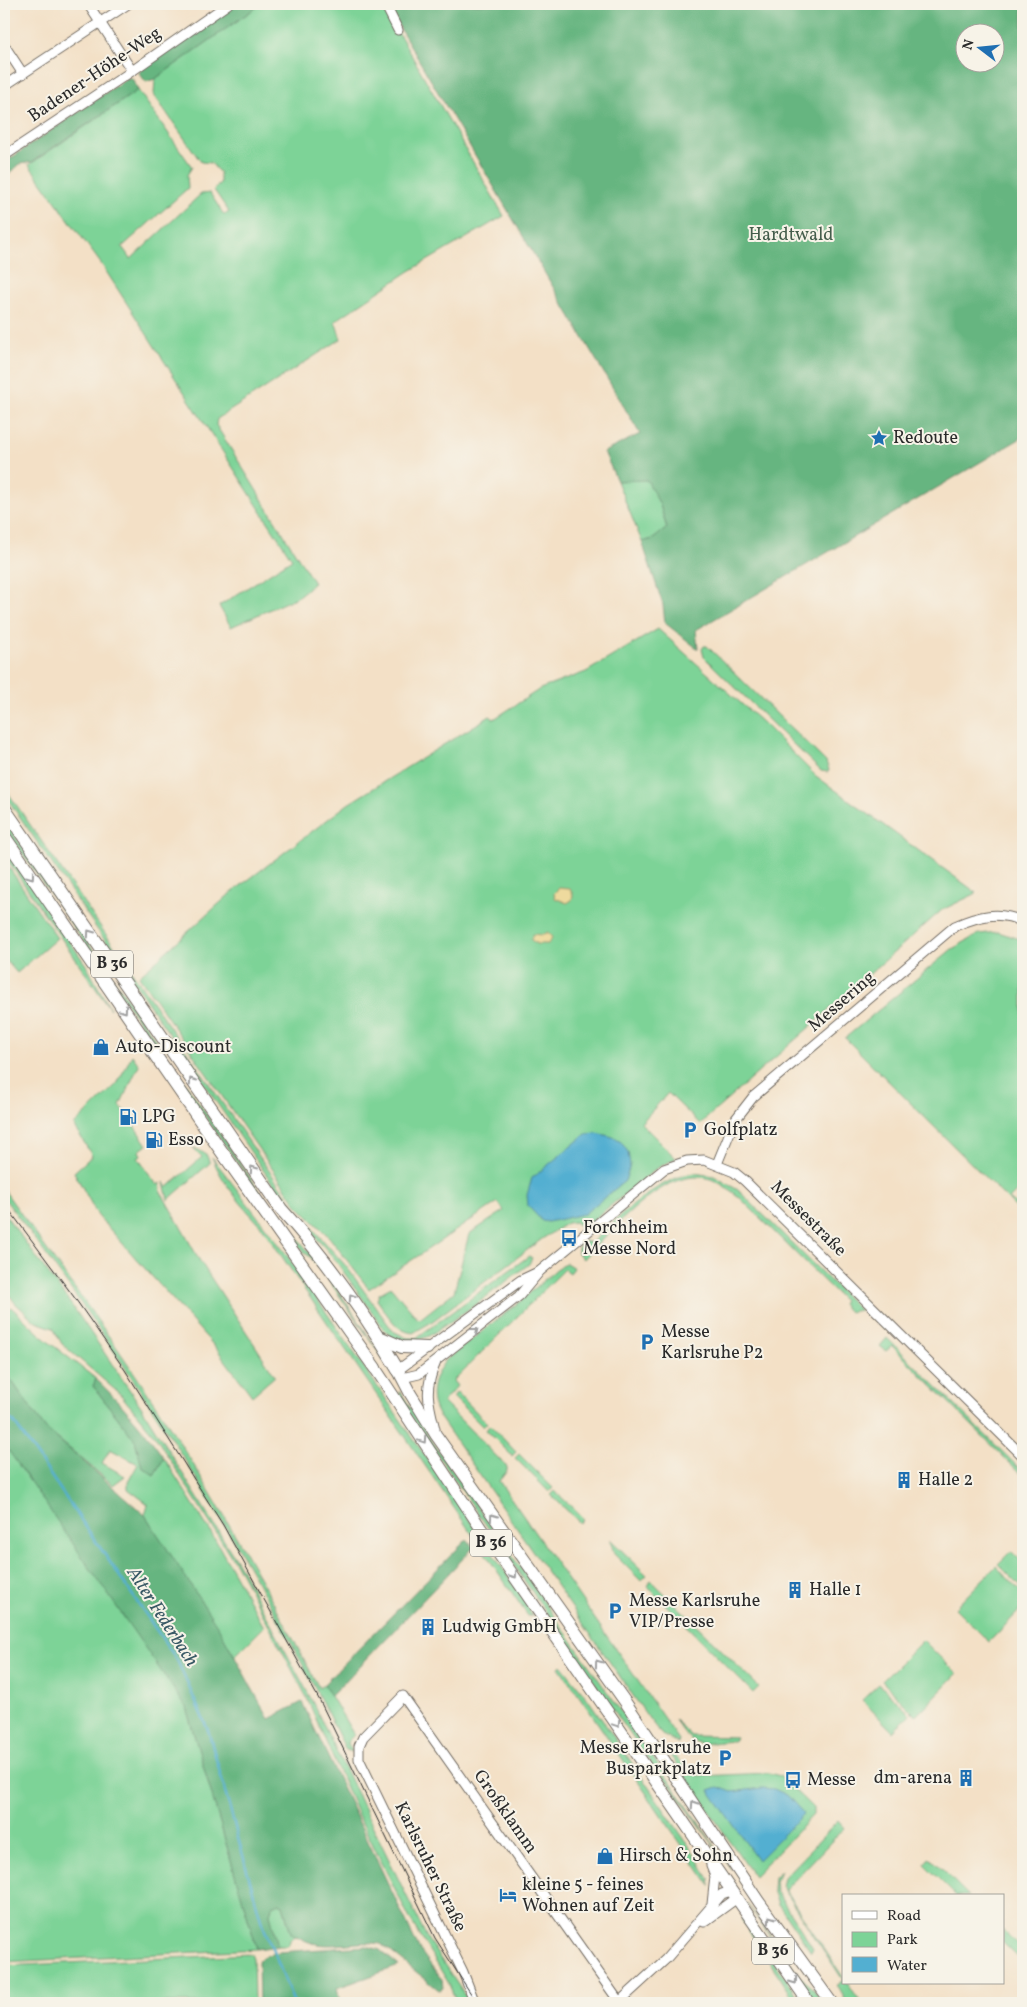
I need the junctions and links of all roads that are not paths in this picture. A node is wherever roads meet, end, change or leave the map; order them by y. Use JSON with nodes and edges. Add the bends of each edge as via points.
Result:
{"nodes":[{"id":1,"x":88,"y":4,"type":"edge"},
{"id":2,"x":128,"y":4,"type":"edge"},
{"id":3,"x":228,"y":4,"type":"edge"},
{"id":4,"x":385,"y":4,"type":"edge"},
{"id":5,"x":101,"y":23,"type":"junction"},
{"id":6,"x":398,"y":30,"type":"dead end"},
{"id":7,"x":4,"y":45,"type":"edge"},
{"id":8,"x":132,"y":71,"type":"junction"},
{"id":9,"x":23,"y":74,"type":"junction"},
{"id":10,"x":4,"y":86,"type":"edge"},
{"id":11,"x":4,"y":156,"type":"edge"},
{"id":12,"x":4,"y":808,"type":"edge"},
{"id":13,"x":4,"y":836,"type":"edge"},
{"id":14,"x":1023,"y":922,"type":"edge"},
{"id":15,"x":718,"y":1164,"type":"junction"},
{"id":16,"x":540,"y":1271,"type":"junction"},
{"id":17,"x":379,"y":1337,"type":"junction"},
{"id":18,"x":427,"y":1348,"type":"junction"},
{"id":19,"x":436,"y":1361,"type":"junction"},
{"id":20,"x":375,"y":1368,"type":"junction"},
{"id":21,"x":398,"y":1375,"type":"junction"},
{"id":22,"x":396,"y":1400,"type":"junction"},
{"id":23,"x":436,"y":1434,"type":"junction"},
{"id":24,"x":1023,"y":1456,"type":"edge"},
{"id":25,"x":359,"y":1746,"type":"joint"},
{"id":26,"x":708,"y":1856,"type":"junction"},
{"id":27,"x":722,"y":1877,"type":"junction"},
{"id":28,"x":740,"y":1892,"type":"junction"},
{"id":29,"x":712,"y":1904,"type":"junction"},
{"id":30,"x":695,"y":1928,"type":"junction"},
{"id":31,"x":475,"y":2003,"type":"edge"},
{"id":32,"x":619,"y":2003,"type":"edge"},
{"id":33,"x":809,"y":2003,"type":"edge"},
{"id":34,"x":832,"y":2003,"type":"edge"}],
"edges":[{"from":1,"to":5,"type":"street"},
{"from":2,"to":5,"type":"street"},
{"from":3,"to":8,"type":"street","name":"Badener-Höhe-Weg"},
{"from":4,"to":6,"type":"street"},
{"from":5,"to":8,"type":"street"},
{"from":5,"to":9,"type":"street"},
{"from":7,"to":9,"type":"street"},
{"from":8,"to":11,"type":"street","name":"Badener-Höhe-Weg"},
{"from":9,"to":10,"type":"street"},
{"from":17,"to":12,"type":"highway","number":"B 36","one_way":true,"via":[[330,1266],[281,1209]]},
{"from":13,"to":20,"type":"highway","number":"B 36","one_way":true},
{"from":14,"to":15,"type":"street","name":"Messering","via":[[1015,917],[993,915],[977,917],[955,926],[753,1097],[735,1120]]},
{"from":15,"to":16,"type":"street","name":"Messestraße","via":[[704,1160],[687,1161],[664,1169]]},
{"from":15,"to":24,"type":"street","name":"Messestraße","via":[[746,1180]]},
{"from":16,"to":18,"type":"street","name":"Messestraße","via":[[521,1280]]},
{"from":19,"to":16,"type":"street","name":"Messestraße","one_way":true,"via":[[519,1296]]},
{"from":17,"to":18,"type":"highway","via":[[402,1347]]},
{"from":17,"to":21,"type":"highway","number":"B 36"},
{"from":18,"to":21,"type":"street","name":"Messestraße"},
{"from":19,"to":21,"type":"street","name":"Messestraße","via":[[419,1374]]},
{"from":19,"to":23,"type":"street","via":[[427,1394]]},
{"from":20,"to":21,"type":"main road"},
{"from":20,"to":22,"type":"main road","number":"B 36"},
{"from":21,"to":22,"type":"main road","via":[[392,1385]]},
{"from":21,"to":23,"type":"main road","number":"B 36"},
{"from":22,"to":26,"type":"main road","number":"B 36","one_way":true},
{"from":28,"to":23,"type":"main road","number":"B 36","one_way":true,"via":[[626,1703]]},
{"from":25,"to":31,"type":"street","name":"Karlsruher Straße","via":[[358,1759],[464,1972]]},
{"from":25,"to":32,"type":"street","name":"Großklamm","via":[[369,1730],[403,1696]]},
{"from":26,"to":27,"type":"main road","number":"B 36"},
{"from":26,"to":29,"type":"street","via":[[715,1876]]},
{"from":27,"to":28,"type":"main road","number":"B 36"},
{"from":27,"to":28,"type":"main road","via":[[737,1886]]},
{"from":28,"to":29,"type":"street","via":[[722,1894]]},
{"from":28,"to":30,"type":"street"},
{"from":28,"to":33,"type":"main road","number":"B 36","one_way":true},
{"from":34,"to":28,"type":"main road","number":"B 36","one_way":true,"via":[[759,1902]]},
{"from":29,"to":30,"type":"street"},
{"from":30,"to":32,"type":"street"}]}
